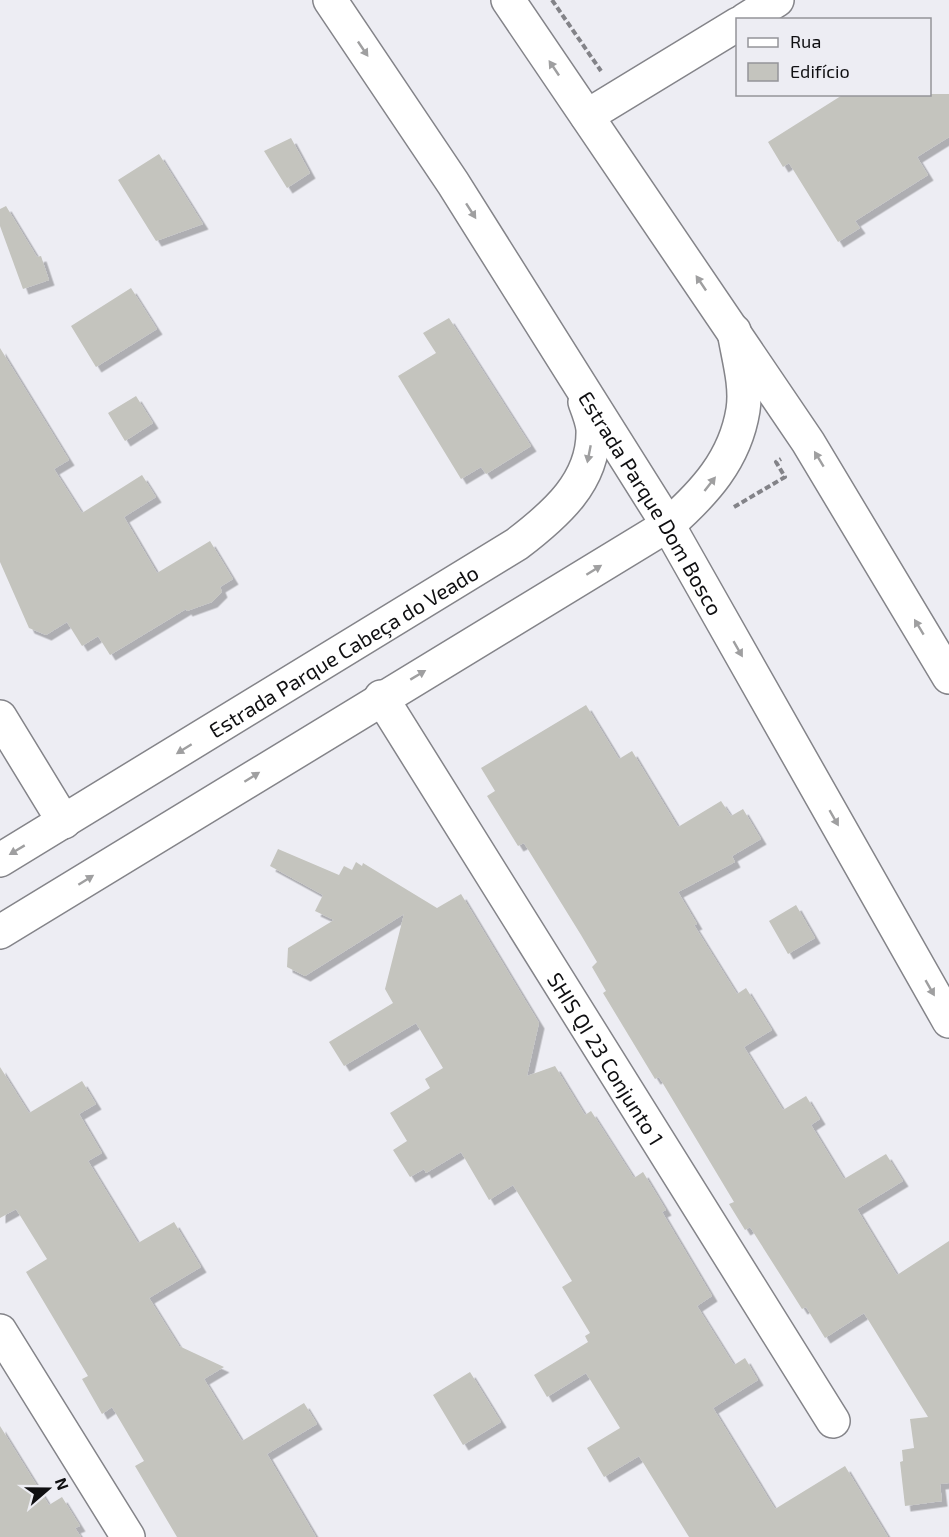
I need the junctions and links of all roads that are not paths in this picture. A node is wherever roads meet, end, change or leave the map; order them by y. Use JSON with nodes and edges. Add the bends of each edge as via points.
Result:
{"nodes":[{"id":1,"x":330,"y":0,"type":"edge"},
{"id":2,"x":508,"y":0,"type":"edge"},
{"id":3,"x":777,"y":0,"type":"edge"},
{"id":4,"x":748,"y":18,"type":"edge"},
{"id":5,"x":736,"y":25,"type":"edge"},
{"id":6,"x":587,"y":116,"type":"junction"},
{"id":7,"x":734,"y":331,"type":"junction"},
{"id":8,"x":578,"y":377,"type":"junction"},
{"id":9,"x":668,"y":525,"type":"junction"},
{"id":10,"x":949,"y":677,"type":"edge"},
{"id":11,"x":381,"y":697,"type":"junction"},
{"id":12,"x":0,"y":717,"type":"edge"},
{"id":13,"x":64,"y":822,"type":"junction"},
{"id":14,"x":0,"y":860,"type":"edge"},
{"id":15,"x":0,"y":932,"type":"edge"},
{"id":16,"x":949,"y":1021,"type":"edge"},
{"id":17,"x":0,"y":1331,"type":"edge"},
{"id":18,"x":833,"y":1420,"type":"dead end"},
{"id":19,"x":128,"y":1537,"type":"edge"}],
"edges":[{"from":1,"to":8,"type":"main road","name":"Estrada Parque Dom Bosco","one_way":true},
{"from":6,"to":2,"type":"main road","one_way":true},
{"from":3,"to":4,"type":"main road"},
{"from":5,"to":6,"type":"main road"},
{"from":7,"to":6,"type":"main road","one_way":true},
{"from":9,"to":7,"type":"main road","one_way":true,"via":[[713,482],[735,435],[743,410],[743,392]]},
{"from":10,"to":7,"type":"main road","one_way":true,"via":[[812,448]]},
{"from":8,"to":9,"type":"main road","name":"Estrada Parque Dom Bosco"},
{"from":8,"to":13,"type":"main road","name":"Estrada Parque Cabeça do Veado","one_way":true,"via":[[593,427],[590,458],[577,487],[552,518],[517,544]]},
{"from":11,"to":9,"type":"main road","one_way":true},
{"from":9,"to":16,"type":"main road","name":"Estrada Parque Dom Bosco","one_way":true},
{"from":15,"to":11,"type":"main road","one_way":true},
{"from":11,"to":18,"type":"main road","name":"SHIS QI 23 Conjunto 1"},
{"from":12,"to":13,"type":"main road"},
{"from":13,"to":14,"type":"main road","name":"Estrada Parque Cabeça do Veado","one_way":true},
{"from":17,"to":19,"type":"main road"}]}
